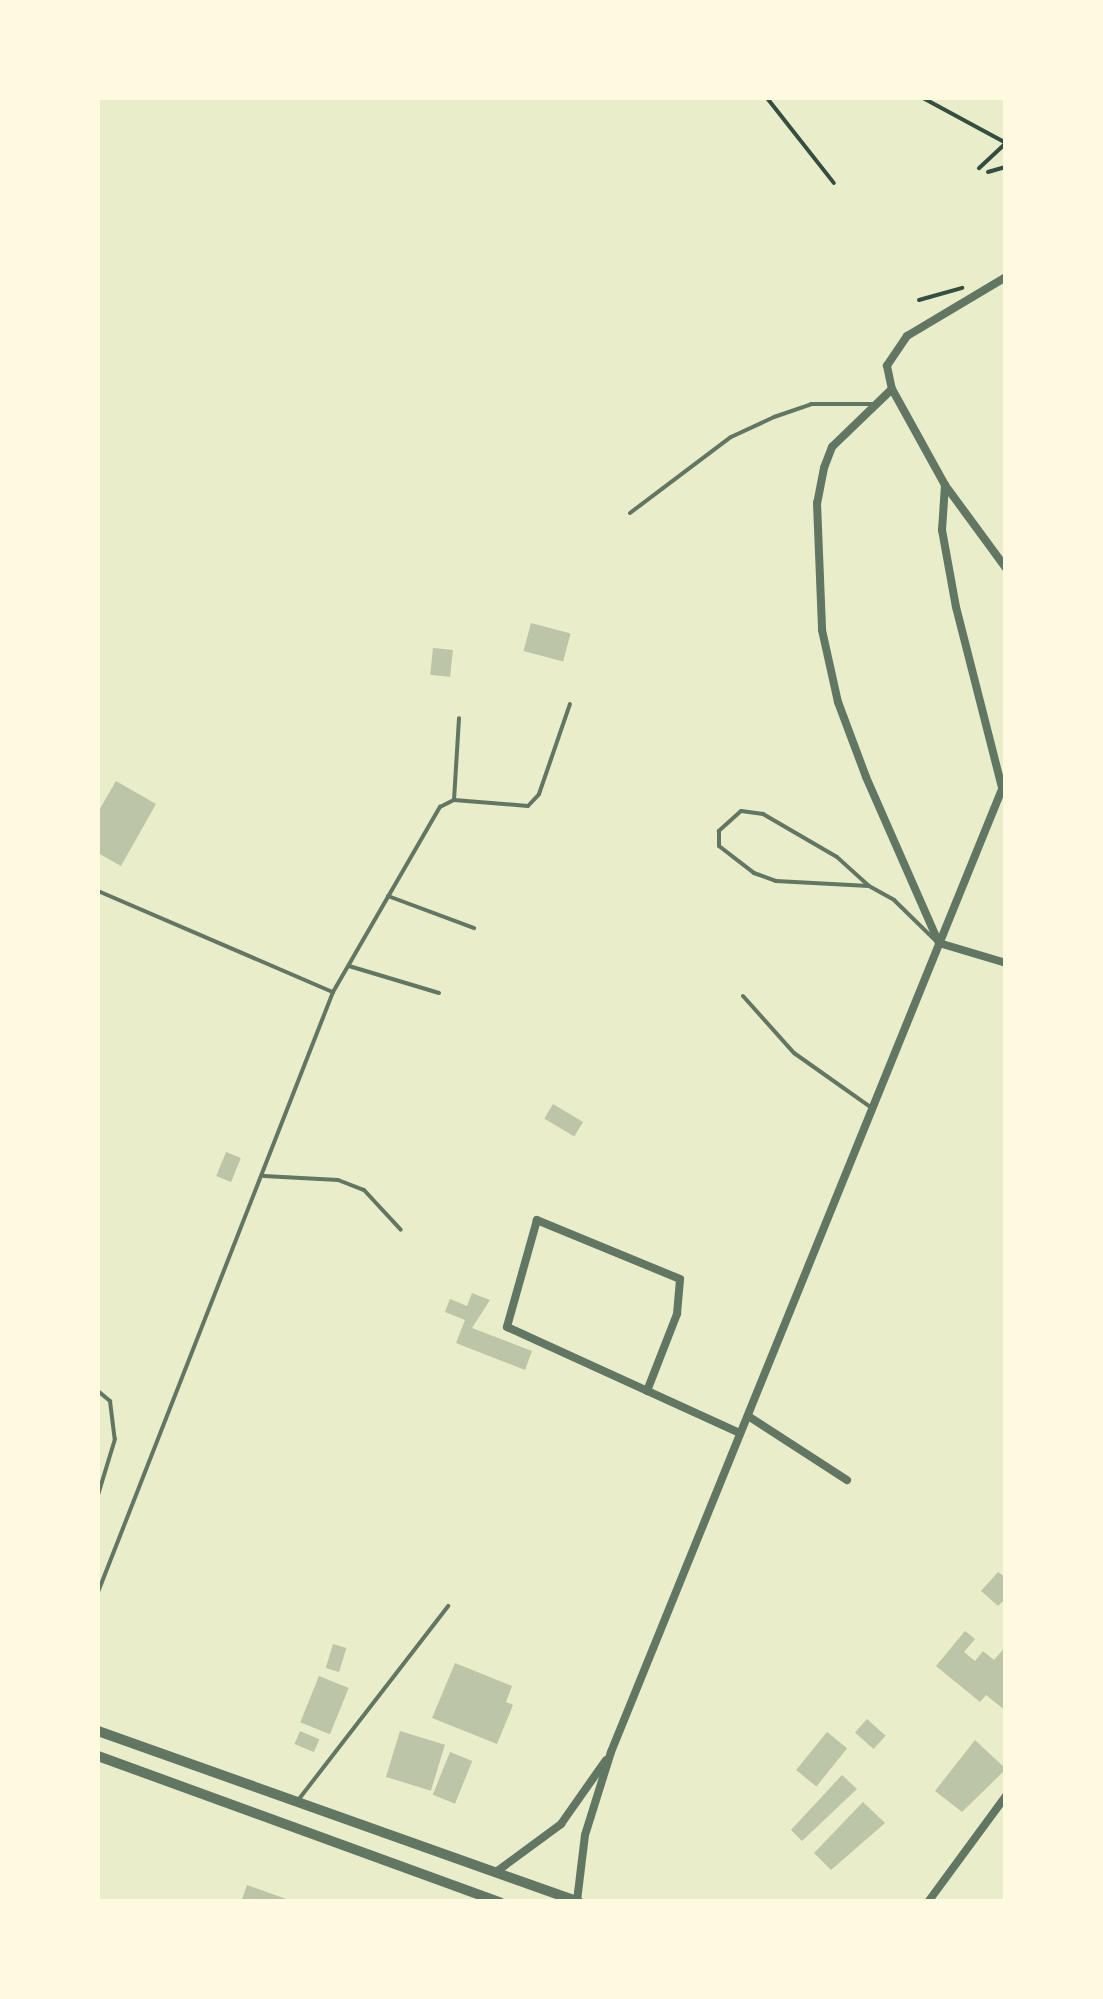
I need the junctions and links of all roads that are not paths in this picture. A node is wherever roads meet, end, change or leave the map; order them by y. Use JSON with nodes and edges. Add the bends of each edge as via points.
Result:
{"nodes":[{"id":1,"x":1006,"y":277,"type":"edge"},
{"id":2,"x":892,"y":388,"type":"junction"},
{"id":3,"x":873,"y":404,"type":"junction"},
{"id":4,"x":945,"y":485,"type":"junction"},
{"id":5,"x":630,"y":513,"type":"dead end"},
{"id":6,"x":1006,"y":568,"type":"edge"},
{"id":7,"x":570,"y":704,"type":"dead end"},
{"id":8,"x":458,"y":718,"type":"dead end"},
{"id":9,"x":1004,"y":782,"type":"edge"},
{"id":10,"x":454,"y":800,"type":"junction"},
{"id":11,"x":869,"y":886,"type":"junction"},
{"id":12,"x":98,"y":892,"type":"edge"},
{"id":13,"x":388,"y":896,"type":"junction"},
{"id":14,"x":474,"y":928,"type":"dead end"},
{"id":15,"x":939,"y":944,"type":"junction"},
{"id":16,"x":1006,"y":963,"type":"edge"},
{"id":17,"x":349,"y":966,"type":"junction"},
{"id":18,"x":333,"y":992,"type":"junction"},
{"id":19,"x":438,"y":994,"type":"dead end"},
{"id":20,"x":742,"y":996,"type":"dead end"},
{"id":21,"x":872,"y":1108,"type":"junction"},
{"id":22,"x":264,"y":1176,"type":"junction"},
{"id":23,"x":401,"y":1230,"type":"dead end"},
{"id":24,"x":98,"y":1391,"type":"edge"},
{"id":25,"x":647,"y":1391,"type":"junction"},
{"id":26,"x":748,"y":1416,"type":"junction"},
{"id":27,"x":740,"y":1434,"type":"junction"},
{"id":28,"x":847,"y":1480,"type":"dead end"},
{"id":29,"x":98,"y":1495,"type":"edge"},
{"id":30,"x":98,"y":1592,"type":"edge"},
{"id":31,"x":448,"y":1606,"type":"dead end"},
{"id":32,"x":98,"y":1731,"type":"edge"},
{"id":33,"x":611,"y":1752,"type":"junction"},
{"id":34,"x":98,"y":1756,"type":"edge"},
{"id":35,"x":1006,"y":1796,"type":"edge"},
{"id":36,"x":297,"y":1802,"type":"junction"},
{"id":37,"x":496,"y":1872,"type":"junction"},
{"id":38,"x":578,"y":1901,"type":"edge"},
{"id":39,"x":500,"y":1902,"type":"edge"},
{"id":40,"x":928,"y":1902,"type":"edge"}],
"edges":[{"from":1,"to":2,"type":"street","via":[[907,336],[889,358]]},
{"from":2,"to":3,"type":"street"},
{"from":2,"to":4,"type":"street"},
{"from":3,"to":5,"type":"lane","via":[[811,404],[774,417],[731,438]]},
{"from":3,"to":15,"type":"street","via":[[832,447],[816,503],[822,630],[866,777]]},
{"from":4,"to":6,"type":"street"},
{"from":4,"to":9,"type":"street","via":[[942,530],[956,607]]},
{"from":7,"to":10,"type":"lane","via":[[540,794],[528,806]]},
{"from":8,"to":10,"type":"lane"},
{"from":9,"to":15,"type":"street"},
{"from":10,"to":13,"type":"lane","via":[[440,808]]},
{"from":11,"to":11,"type":"lane","via":[[754,874],[719,846],[720,832],[741,811],[763,814],[837,858]]},
{"from":11,"to":15,"type":"lane","via":[[894,900]]},
{"from":12,"to":18,"type":"lane"},
{"from":13,"to":14,"type":"lane"},
{"from":13,"to":17,"type":"lane"},
{"from":15,"to":16,"type":"street"},
{"from":15,"to":21,"type":"street"},
{"from":17,"to":18,"type":"lane"},
{"from":17,"to":19,"type":"lane"},
{"from":18,"to":22,"type":"lane"},
{"from":20,"to":21,"type":"lane","via":[[794,1052]]},
{"from":21,"to":26,"type":"street"},
{"from":22,"to":23,"type":"lane","via":[[338,1180],[364,1190]]},
{"from":22,"to":30,"type":"lane"},
{"from":24,"to":29,"type":"lane","via":[[110,1400],[115,1439]]},
{"from":25,"to":25,"type":"street","via":[[507,1327],[537,1220],[680,1279],[677,1314]]},
{"from":25,"to":27,"type":"street"},
{"from":26,"to":27,"type":"street"},
{"from":26,"to":28,"type":"street"},
{"from":27,"to":33,"type":"street"},
{"from":31,"to":36,"type":"lane"},
{"from":32,"to":36,"type":"street"},
{"from":33,"to":37,"type":"street","via":[[560,1824]]},
{"from":33,"to":38,"type":"street","via":[[585,1836]]},
{"from":34,"to":39,"type":"street"},
{"from":35,"to":40,"type":"street"},
{"from":36,"to":37,"type":"street"},
{"from":37,"to":38,"type":"street"}]}
